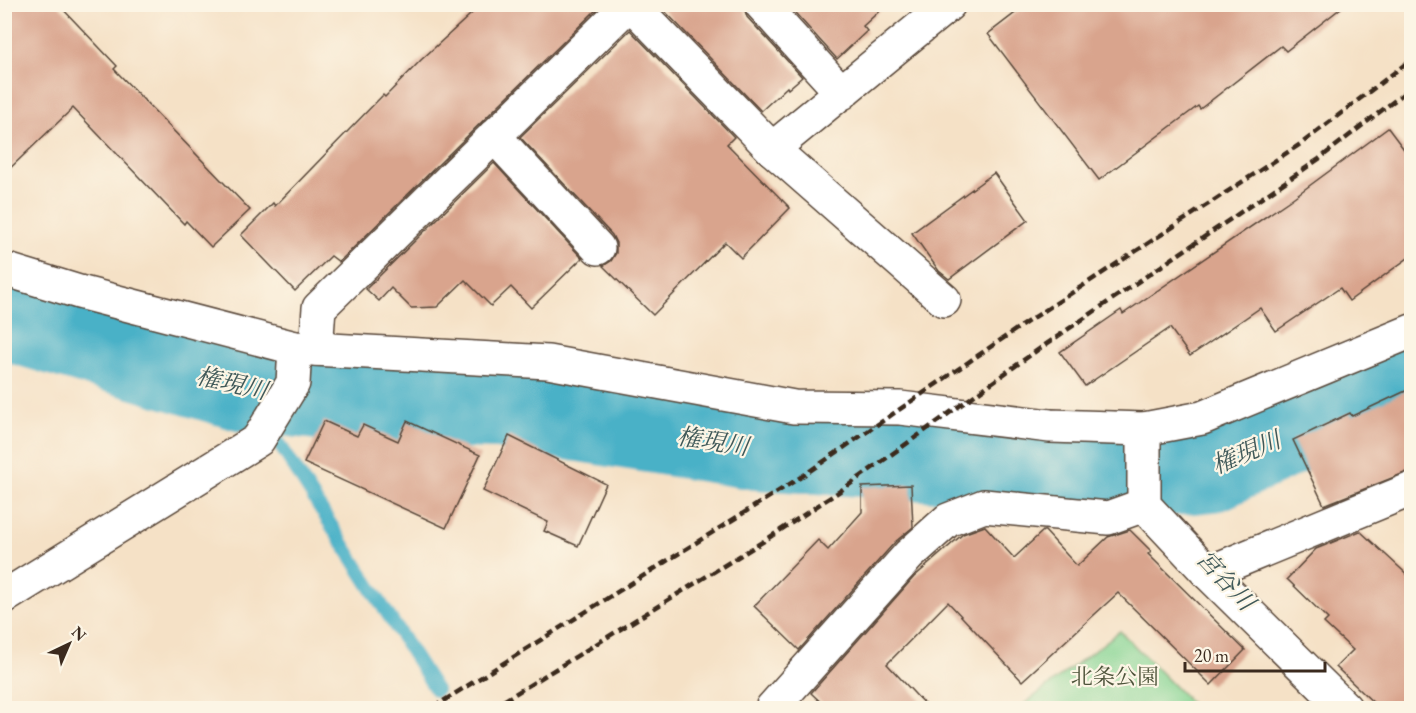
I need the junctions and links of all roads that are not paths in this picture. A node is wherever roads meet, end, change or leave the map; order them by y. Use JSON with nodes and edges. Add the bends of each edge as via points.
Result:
{"nodes":[{"id":1,"x":630,"y":4,"type":"edge"},
{"id":2,"x":761,"y":4,"type":"edge"},
{"id":3,"x":949,"y":4,"type":"edge"},
{"id":4,"x":842,"y":93,"type":"junction"},
{"id":5,"x":494,"y":136,"type":"junction"},
{"id":6,"x":772,"y":149,"type":"junction"},
{"id":7,"x":598,"y":248,"type":"dead end"},
{"id":8,"x":4,"y":269,"type":"edge"},
{"id":9,"x":944,"y":300,"type":"dead end"},
{"id":10,"x":1412,"y":331,"type":"edge"},
{"id":11,"x":306,"y":348,"type":"junction"},
{"id":12,"x":1144,"y":429,"type":"junction"},
{"id":13,"x":1412,"y":489,"type":"edge"},
{"id":14,"x":1144,"y":505,"type":"junction"},
{"id":15,"x":1210,"y":572,"type":"junction"},
{"id":16,"x":4,"y":597,"type":"edge"},
{"id":17,"x":772,"y":708,"type":"edge"},
{"id":18,"x":1345,"y":708,"type":"edge"}],
"edges":[{"from":1,"to":5,"type":"street"},
{"from":1,"to":6,"type":"street"},
{"from":2,"to":4,"type":"street"},
{"from":3,"to":4,"type":"street"},
{"from":4,"to":6,"type":"street"},
{"from":5,"to":7,"type":"street"},
{"from":5,"to":11,"type":"street","via":[[319,308]]},
{"from":6,"to":9,"type":"street"},
{"from":8,"to":11,"type":"street","via":[[79,292]]},
{"from":10,"to":12,"type":"street","via":[[1202,417]]},
{"from":11,"to":12,"type":"street","via":[[548,362],[794,407],[900,408],[1050,426]]},
{"from":11,"to":16,"type":"street","via":[[293,383],[258,440]]},
{"from":12,"to":14,"type":"street"},
{"from":13,"to":15,"type":"street"},
{"from":14,"to":15,"type":"street"},
{"from":14,"to":17,"type":"street","via":[[1108,518],[984,506],[948,520],[909,555]]},
{"from":15,"to":18,"type":"street"}]}
